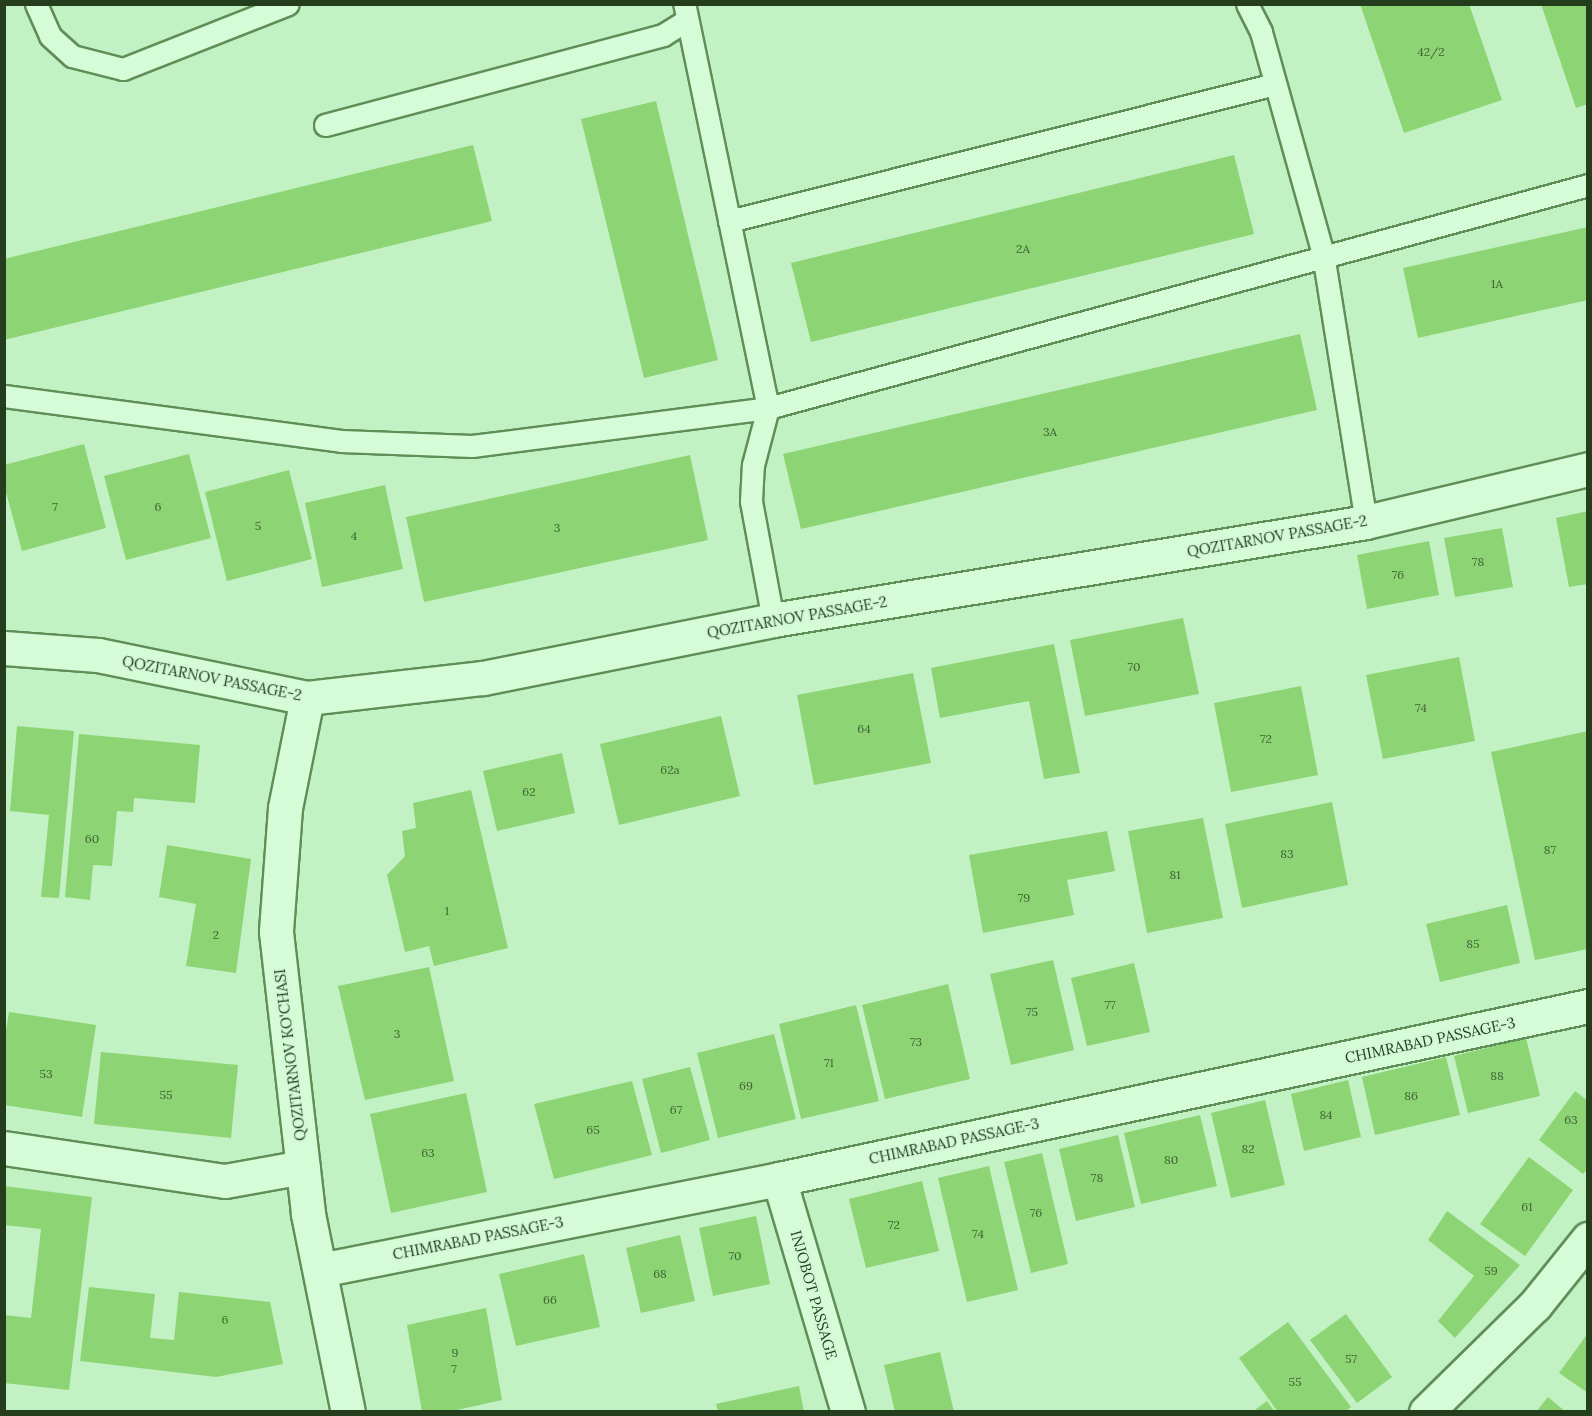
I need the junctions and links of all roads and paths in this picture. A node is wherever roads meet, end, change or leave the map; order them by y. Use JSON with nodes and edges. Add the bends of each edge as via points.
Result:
{"nodes":[{"id":1,"x":36,"y":4,"type":"edge"},
{"id":2,"x":288,"y":4,"type":"edge"},
{"id":3,"x":1247,"y":4,"type":"edge"},
{"id":4,"x":686,"y":12,"type":"edge"},
{"id":5,"x":1275,"y":84,"type":"junction"},
{"id":6,"x":325,"y":125,"type":"dead end"},
{"id":7,"x":1587,"y":185,"type":"edge"},
{"id":8,"x":729,"y":221,"type":"junction"},
{"id":9,"x":1323,"y":254,"type":"junction"},
{"id":10,"x":4,"y":396,"type":"edge"},
{"id":11,"x":768,"y":408,"type":"junction"},
{"id":12,"x":1587,"y":468,"type":"edge"},
{"id":13,"x":1366,"y":522,"type":"junction"},
{"id":14,"x":773,"y":620,"type":"junction"},
{"id":15,"x":4,"y":648,"type":"edge"},
{"id":16,"x":307,"y":698,"type":"junction"},
{"id":17,"x":1587,"y":1006,"type":"edge"},
{"id":18,"x":4,"y":1148,"type":"edge"},
{"id":19,"x":303,"y":1167,"type":"junction"},
{"id":20,"x":779,"y":1179,"type":"junction"},
{"id":21,"x":1587,"y":1239,"type":"edge"},
{"id":22,"x":320,"y":1270,"type":"junction"},
{"id":23,"x":348,"y":1412,"type":"edge"},
{"id":24,"x":848,"y":1412,"type":"edge"},
{"id":25,"x":1426,"y":1412,"type":"edge"}],
"edges":[{"from":1,"to":2,"type":"lane","via":[[50,36],[72,56],[123,69]]},
{"from":3,"to":5,"type":"lane","via":[[1261,32]]},
{"from":4,"to":6,"type":"lane","via":[[663,35]]},
{"from":4,"to":8,"type":"lane"},
{"from":5,"to":8,"type":"lane"},
{"from":5,"to":9,"type":"lane"},
{"from":7,"to":9,"type":"lane"},
{"from":8,"to":11,"type":"lane"},
{"from":9,"to":11,"type":"lane"},
{"from":9,"to":13,"type":"lane"},
{"from":10,"to":11,"type":"lane","via":[[341,441],[472,446]]},
{"from":11,"to":14,"type":"lane","via":[[753,465],[751,501]]},
{"from":12,"to":13,"type":"street","name":"QOZITARNOV PASSAGE-2"},
{"from":13,"to":14,"type":"street","name":"QOZITARNOV PASSAGE-2"},
{"from":14,"to":16,"type":"street","name":"QOZITARNOV PASSAGE-2","via":[[483,678]]},
{"from":15,"to":16,"type":"street","name":"QOZITARNOV PASSAGE-2","via":[[98,655]]},
{"from":16,"to":19,"type":"street","name":"QOZITARNOV KO'CHASI","via":[[285,808],[276,932]]},
{"from":17,"to":20,"type":"street","name":"CHIMRАBАD PASSAGE-3"},
{"from":18,"to":19,"type":"street","via":[[225,1181]]},
{"from":19,"to":22,"type":"street","name":"QOZITARNOV KO'CHASI"},
{"from":20,"to":22,"type":"street","name":"CHIMRАBАD PASSAGE-3"},
{"from":20,"to":24,"type":"street","name":"INJOBOT PASSAGE"},
{"from":21,"to":25,"type":"street","via":[[1536,1305]]},
{"from":22,"to":23,"type":"street","name":"QOZITARNOV KO'CHASI"}]}
